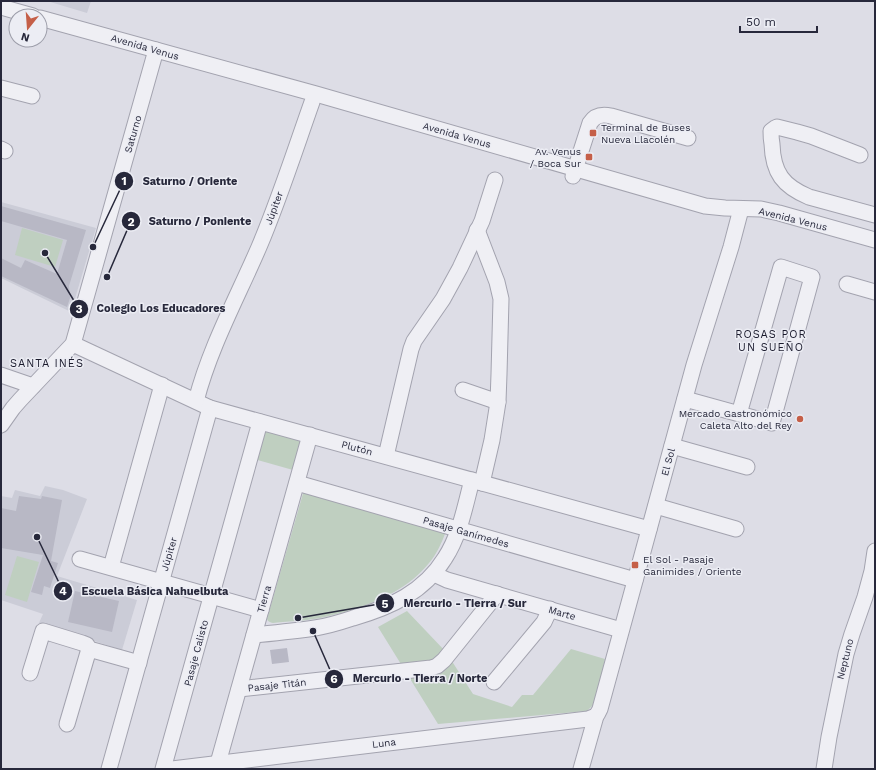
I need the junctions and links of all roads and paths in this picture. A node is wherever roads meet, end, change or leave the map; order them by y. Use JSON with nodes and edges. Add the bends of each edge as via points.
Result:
{"nodes":[{"id":1,"x":48,"y":21,"type":"edge"},
{"id":2,"x":48,"y":29,"type":"edge"},
{"id":3,"x":155,"y":54,"type":"junction"},
{"id":4,"x":1,"y":88,"type":"edge"},
{"id":5,"x":32,"y":96,"type":"dead end"},
{"id":6,"x":312,"y":102,"type":"junction"},
{"id":7,"x":688,"y":138,"type":"dead end"},
{"id":8,"x":860,"y":155,"type":"dead end"},
{"id":9,"x":574,"y":173,"type":"junction"},
{"id":10,"x":495,"y":180,"type":"dead end"},
{"id":11,"x":740,"y":213,"type":"junction"},
{"id":12,"x":875,"y":213,"type":"edge"},
{"id":13,"x":477,"y":230,"type":"junction"},
{"id":14,"x":875,"y":240,"type":"edge"},
{"id":15,"x":875,"y":249,"type":"edge"},
{"id":16,"x":848,"y":284,"type":"dead end"},
{"id":17,"x":875,"y":292,"type":"edge"},
{"id":18,"x":73,"y":344,"type":"junction"},
{"id":19,"x":1,"y":375,"type":"edge"},
{"id":20,"x":162,"y":385,"type":"junction"},
{"id":21,"x":33,"y":386,"type":"junction"},
{"id":22,"x":463,"y":390,"type":"dead end"},
{"id":23,"x":685,"y":399,"type":"junction"},
{"id":24,"x":196,"y":402,"type":"junction"},
{"id":25,"x":498,"y":402,"type":"junction"},
{"id":26,"x":210,"y":408,"type":"junction"},
{"id":27,"x":738,"y":414,"type":"junction"},
{"id":28,"x":260,"y":422,"type":"junction"},
{"id":29,"x":1,"y":425,"type":"edge"},
{"id":30,"x":310,"y":435,"type":"junction"},
{"id":31,"x":672,"y":446,"type":"junction"},
{"id":32,"x":386,"y":456,"type":"junction"},
{"id":33,"x":747,"y":467,"type":"dead end"},
{"id":34,"x":477,"y":481,"type":"junction"},
{"id":35,"x":297,"y":483,"type":"junction"},
{"id":36,"x":656,"y":506,"type":"junction"},
{"id":37,"x":649,"y":529,"type":"junction"},
{"id":38,"x":736,"y":529,"type":"dead end"},
{"id":39,"x":458,"y":530,"type":"junction"},
{"id":40,"x":875,"y":551,"type":"edge"},
{"id":41,"x":80,"y":559,"type":"dead end"},
{"id":42,"x":111,"y":567,"type":"junction"},
{"id":43,"x":434,"y":574,"type":"junction"},
{"id":44,"x":635,"y":580,"type":"junction"},
{"id":45,"x":161,"y":582,"type":"junction"},
{"id":46,"x":497,"y":594,"type":"junction"},
{"id":47,"x":211,"y":596,"type":"junction"},
{"id":48,"x":261,"y":610,"type":"junction"},
{"id":49,"x":550,"y":610,"type":"junction"},
{"id":50,"x":621,"y":630,"type":"junction"},
{"id":51,"x":254,"y":635,"type":"junction"},
{"id":52,"x":90,"y":649,"type":"junction"},
{"id":53,"x":139,"y":663,"type":"junction"},
{"id":54,"x":30,"y":673,"type":"dead end"},
{"id":55,"x":494,"y":682,"type":"dead end"},
{"id":56,"x":239,"y":689,"type":"junction"},
{"id":57,"x":596,"y":716,"type":"junction"},
{"id":58,"x":67,"y":724,"type":"dead end"},
{"id":59,"x":218,"y":763,"type":"junction"},
{"id":60,"x":109,"y":769,"type":"edge"},
{"id":61,"x":164,"y":769,"type":"edge"},
{"id":62,"x":172,"y":769,"type":"edge"},
{"id":63,"x":581,"y":769,"type":"edge"},
{"id":64,"x":824,"y":769,"type":"edge"}],
"edges":[{"from":1,"to":3,"type":"street","name":"Avenida Venus"},
{"from":2,"to":3,"type":"street","name":"Avenida Venus"},
{"from":3,"to":6,"type":"street","name":"Avenida Venus"},
{"from":3,"to":9,"type":"street","name":"Avenida Venus","via":[[316,94]]},
{"from":3,"to":18,"type":"street","name":"Saturno"},
{"from":4,"to":5,"type":"street"},
{"from":6,"to":9,"type":"street","name":"Avenida Venus"},
{"from":6,"to":24,"type":"street","name":"Júpiter","via":[[261,241],[217,340]]},
{"from":7,"to":9,"type":"street","via":[[611,116],[597,116],[590,123]]},
{"from":8,"to":12,"type":"street","via":[[797,132],[777,127],[771,131],[773,159],[778,173],[788,185],[809,197]]},
{"from":9,"to":11,"type":"street","name":"Avenida Venus","via":[[697,211],[718,215]]},
{"from":10,"to":13,"type":"street"},
{"from":11,"to":14,"type":"street","name":"Avenida Venus","via":[[761,209]]},
{"from":11,"to":15,"type":"street","name":"Avenida Venus"},
{"from":11,"to":23,"type":"street","name":"El Sol"},
{"from":13,"to":25,"type":"street","via":[[500,293]]},
{"from":13,"to":32,"type":"street","via":[[443,299],[414,341]]},
{"from":16,"to":17,"type":"street"},
{"from":18,"to":20,"type":"street","name":"Plutón"},
{"from":18,"to":21,"type":"street","name":"Saturno"},
{"from":19,"to":21,"type":"street"},
{"from":20,"to":24,"type":"street","name":"Plutón"},
{"from":20,"to":42,"type":"street"},
{"from":21,"to":29,"type":"street","name":"Saturno"},
{"from":22,"to":25,"type":"street"},
{"from":23,"to":27,"type":"street"},
{"from":23,"to":31,"type":"street","name":"El Sol"},
{"from":24,"to":26,"type":"street","name":"Plutón"},
{"from":25,"to":34,"type":"street","via":[[492,440]]},
{"from":26,"to":28,"type":"street","name":"Plutón"},
{"from":26,"to":45,"type":"street","name":"Júpiter"},
{"from":27,"to":27,"type":"street","via":[[772,423],[812,277],[780,267]]},
{"from":28,"to":30,"type":"street","name":"Plutón"},
{"from":28,"to":47,"type":"street","name":"Pasaje Calisto"},
{"from":30,"to":32,"type":"street","name":"Plutón"},
{"from":30,"to":35,"type":"street","name":"Tierra"},
{"from":31,"to":33,"type":"street"},
{"from":31,"to":36,"type":"street","name":"El Sol"},
{"from":32,"to":34,"type":"street","name":"Plutón"},
{"from":34,"to":37,"type":"street","name":"Plutón"},
{"from":34,"to":39,"type":"street"},
{"from":35,"to":39,"type":"street","name":"Pasaje Ganímedes"},
{"from":35,"to":48,"type":"street","name":"Tierra"},
{"from":36,"to":37,"type":"street","name":"El Sol"},
{"from":36,"to":38,"type":"street"},
{"from":37,"to":44,"type":"street","name":"El Sol"},
{"from":39,"to":43,"type":"street","via":[[446,557]]},
{"from":39,"to":44,"type":"street","name":"Pasaje Ganímedes"},
{"from":40,"to":64,"type":"street","name":"Neptuno","via":[[865,597],[846,654]]},
{"from":41,"to":42,"type":"street"},
{"from":42,"to":45,"type":"street"},
{"from":43,"to":46,"type":"street","name":"Marte"},
{"from":43,"to":51,"type":"street","via":[[402,599],[368,613],[315,628]]},
{"from":44,"to":50,"type":"street","name":"El Sol"},
{"from":45,"to":47,"type":"street"},
{"from":45,"to":53,"type":"street","name":"Júpiter"},
{"from":46,"to":49,"type":"street","name":"Marte"},
{"from":46,"to":56,"type":"street","name":"Pasaje Titán","via":[[437,666]]},
{"from":47,"to":48,"type":"street"},
{"from":47,"to":61,"type":"street","name":"Pasaje Calisto"},
{"from":48,"to":51,"type":"street","name":"Tierra"},
{"from":49,"to":50,"type":"street","name":"Marte"},
{"from":49,"to":55,"type":"street","via":[[541,626]]},
{"from":50,"to":57,"type":"street","name":"El Sol"},
{"from":51,"to":56,"type":"street","name":"Tierra"},
{"from":52,"to":53,"type":"street"},
{"from":52,"to":54,"type":"street","via":[[84,644],[43,631]]},
{"from":52,"to":58,"type":"street"},
{"from":53,"to":60,"type":"street","name":"Júpiter"},
{"from":56,"to":59,"type":"street","name":"Tierra"},
{"from":57,"to":59,"type":"street","name":"Luna"},
{"from":57,"to":63,"type":"street","name":"El Sol"},
{"from":59,"to":62,"type":"street","name":"Luna"}]}
